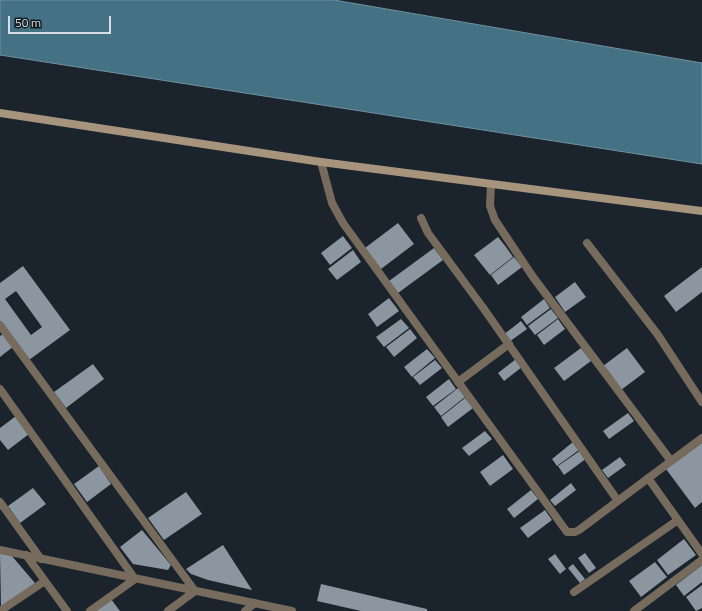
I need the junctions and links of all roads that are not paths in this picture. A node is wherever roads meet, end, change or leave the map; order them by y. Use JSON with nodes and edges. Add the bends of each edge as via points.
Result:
{"nodes":[{"id":1,"x":0,"y":114,"type":"edge"},
{"id":2,"x":321,"y":162,"type":"junction"},
{"id":3,"x":491,"y":184,"type":"junction"},
{"id":4,"x":702,"y":211,"type":"edge"},
{"id":5,"x":420,"y":218,"type":"dead end"},
{"id":6,"x":586,"y":243,"type":"dead end"},
{"id":7,"x":0,"y":325,"type":"edge"},
{"id":8,"x":509,"y":344,"type":"junction"},
{"id":9,"x":458,"y":382,"type":"junction"},
{"id":10,"x":0,"y":389,"type":"edge"},
{"id":11,"x":702,"y":402,"type":"edge"},
{"id":12,"x":702,"y":438,"type":"edge"},
{"id":13,"x":671,"y":461,"type":"junction"},
{"id":14,"x":648,"y":478,"type":"junction"},
{"id":15,"x":618,"y":501,"type":"junction"},
{"id":16,"x":0,"y":502,"type":"edge"},
{"id":17,"x":678,"y":520,"type":"junction"},
{"id":18,"x":0,"y":550,"type":"edge"},
{"id":19,"x":702,"y":554,"type":"edge"},
{"id":20,"x":26,"y":555,"type":"junction"},
{"id":21,"x":41,"y":558,"type":"junction"},
{"id":22,"x":702,"y":560,"type":"edge"},
{"id":23,"x":135,"y":579,"type":"junction"},
{"id":24,"x":45,"y":581,"type":"junction"},
{"id":25,"x":195,"y":591,"type":"junction"},
{"id":26,"x":574,"y":592,"type":"dead end"},
{"id":27,"x":255,"y":603,"type":"junction"},
{"id":28,"x":0,"y":611,"type":"edge"},
{"id":29,"x":66,"y":611,"type":"edge"},
{"id":30,"x":90,"y":611,"type":"edge"},
{"id":31,"x":168,"y":611,"type":"edge"},
{"id":32,"x":245,"y":611,"type":"edge"},
{"id":33,"x":292,"y":611,"type":"edge"},
{"id":34,"x":634,"y":611,"type":"edge"}],
"edges":[{"from":1,"to":2,"type":"street"},
{"from":2,"to":3,"type":"street"},
{"from":2,"to":9,"type":"street","via":[[337,214]]},
{"from":3,"to":4,"type":"street"},
{"from":3,"to":13,"type":"street","via":[[490,206],[495,220],[533,277]]},
{"from":5,"to":8,"type":"street","via":[[428,233]]},
{"from":6,"to":11,"type":"street","via":[[658,336]]},
{"from":7,"to":25,"type":"street"},
{"from":8,"to":9,"type":"street"},
{"from":8,"to":15,"type":"street"},
{"from":9,"to":15,"type":"street","via":[[568,532],[579,530]]},
{"from":10,"to":23,"type":"street"},
{"from":12,"to":13,"type":"street"},
{"from":13,"to":14,"type":"street"},
{"from":14,"to":15,"type":"street"},
{"from":14,"to":17,"type":"street"},
{"from":16,"to":21,"type":"street"},
{"from":17,"to":19,"type":"street"},
{"from":17,"to":26,"type":"street"},
{"from":18,"to":20,"type":"street"},
{"from":20,"to":21,"type":"street"},
{"from":20,"to":24,"type":"street"},
{"from":21,"to":23,"type":"street"},
{"from":22,"to":34,"type":"street"},
{"from":23,"to":25,"type":"street"},
{"from":23,"to":30,"type":"street"},
{"from":24,"to":28,"type":"street"},
{"from":24,"to":29,"type":"street"},
{"from":25,"to":27,"type":"street"},
{"from":25,"to":31,"type":"street"},
{"from":27,"to":32,"type":"street"},
{"from":27,"to":33,"type":"street"}]}
